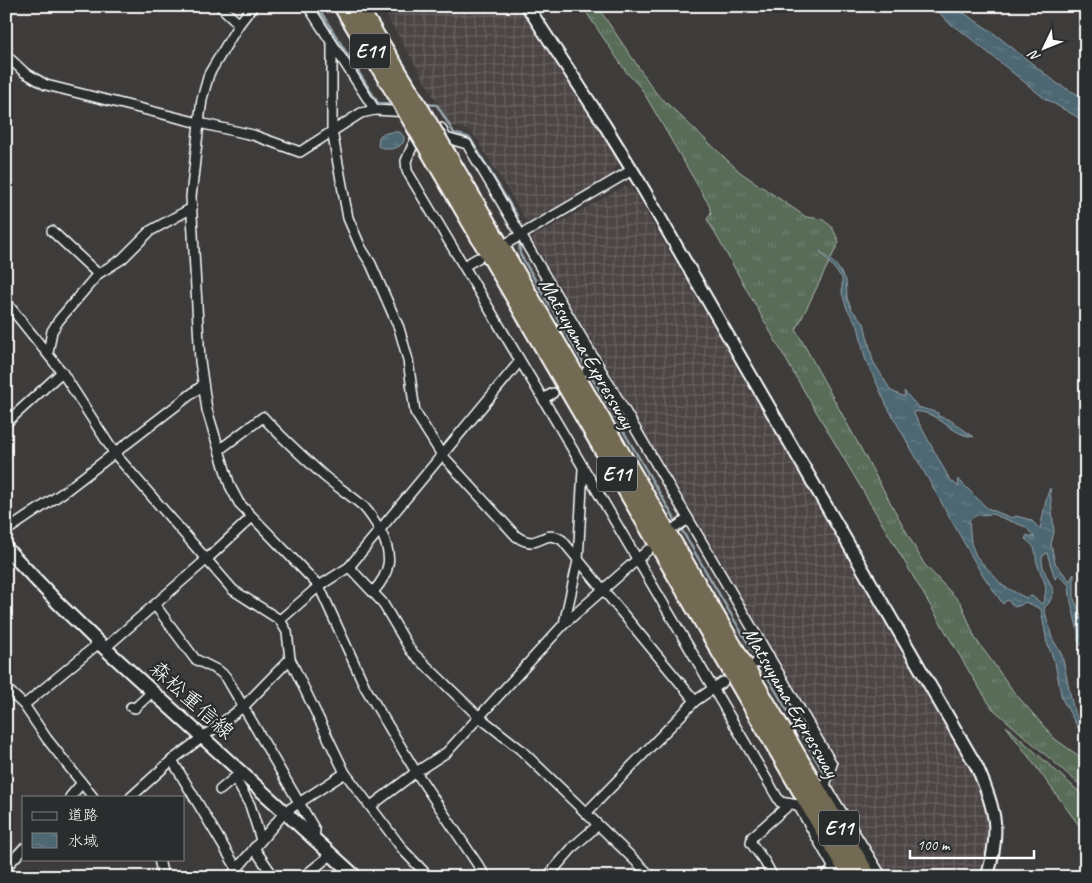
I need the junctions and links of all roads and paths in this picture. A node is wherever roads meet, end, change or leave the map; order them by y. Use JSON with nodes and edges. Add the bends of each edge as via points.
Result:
{"nodes":[{"id":1,"x":220,"y":6,"type":"edge"},
{"id":2,"x":253,"y":6,"type":"edge"},
{"id":3,"x":308,"y":6,"type":"edge"},
{"id":4,"x":342,"y":6,"type":"edge"},
{"id":5,"x":358,"y":6,"type":"edge"},
{"id":6,"x":527,"y":6,"type":"edge"},
{"id":7,"x":239,"y":24,"type":"junction"},
{"id":8,"x":332,"y":44,"type":"junction"},
{"id":9,"x":6,"y":55,"type":"edge"},
{"id":10,"x":403,"y":92,"type":"junction"},
{"id":11,"x":375,"y":110,"type":"junction"},
{"id":12,"x":418,"y":113,"type":"junction"},
{"id":13,"x":198,"y":123,"type":"junction"},
{"id":14,"x":332,"y":131,"type":"junction"},
{"id":15,"x":632,"y":170,"type":"junction"},
{"id":16,"x":192,"y":208,"type":"junction"},
{"id":17,"x":52,"y":231,"type":"dead end"},
{"id":18,"x":522,"y":235,"type":"junction"},
{"id":19,"x":509,"y":242,"type":"dead end"},
{"id":20,"x":478,"y":258,"type":"dead end"},
{"id":21,"x":464,"y":266,"type":"junction"},
{"id":22,"x":98,"y":274,"type":"junction"},
{"id":23,"x":6,"y":302,"type":"edge"},
{"id":24,"x":48,"y":353,"type":"junction"},
{"id":25,"x":520,"y":361,"type":"junction"},
{"id":26,"x":598,"y":365,"type":"junction"},
{"id":27,"x":587,"y":371,"type":"dead end"},
{"id":28,"x":62,"y":372,"type":"junction"},
{"id":29,"x":204,"y":385,"type":"junction"},
{"id":30,"x":553,"y":393,"type":"dead end"},
{"id":31,"x":543,"y":399,"type":"junction"},
{"id":32,"x":6,"y":423,"type":"edge"},
{"id":33,"x":219,"y":450,"type":"junction"},
{"id":34,"x":115,"y":454,"type":"junction"},
{"id":35,"x":442,"y":455,"type":"junction"},
{"id":36,"x":583,"y":468,"type":"junction"},
{"id":37,"x":252,"y":517,"type":"junction"},
{"id":38,"x":688,"y":519,"type":"junction"},
{"id":39,"x":676,"y":527,"type":"dead end"},
{"id":40,"x":380,"y":530,"type":"junction"},
{"id":41,"x":6,"y":531,"type":"edge"},
{"id":42,"x":6,"y":548,"type":"edge"},
{"id":43,"x":648,"y":550,"type":"dead end"},
{"id":44,"x":207,"y":559,"type":"junction"},
{"id":45,"x":637,"y":560,"type":"junction"},
{"id":46,"x":578,"y":561,"type":"junction"},
{"id":47,"x":349,"y":567,"type":"junction"},
{"id":48,"x":319,"y":586,"type":"junction"},
{"id":49,"x":603,"y":590,"type":"junction"},
{"id":50,"x":373,"y":592,"type":"junction"},
{"id":51,"x":154,"y":605,"type":"junction"},
{"id":52,"x":280,"y":620,"type":"junction"},
{"id":53,"x":564,"y":624,"type":"junction"},
{"id":54,"x":102,"y":646,"type":"junction"},
{"id":55,"x":769,"y":656,"type":"junction"},
{"id":56,"x":290,"y":659,"type":"junction"},
{"id":57,"x":756,"y":663,"type":"dead end"},
{"id":58,"x":723,"y":682,"type":"dead end"},
{"id":59,"x":6,"y":688,"type":"edge"},
{"id":60,"x":713,"y":688,"type":"junction"},
{"id":61,"x":152,"y":691,"type":"junction"},
{"id":62,"x":695,"y":701,"type":"junction"},
{"id":63,"x":24,"y":705,"type":"junction"},
{"id":64,"x":131,"y":707,"type":"dead end"},
{"id":65,"x":243,"y":707,"type":"junction"},
{"id":66,"x":478,"y":716,"type":"junction"},
{"id":67,"x":204,"y":737,"type":"junction"},
{"id":68,"x":172,"y":760,"type":"junction"},
{"id":69,"x":416,"y":772,"type":"junction"},
{"id":70,"x":345,"y":774,"type":"junction"},
{"id":71,"x":238,"y":775,"type":"junction"},
{"id":72,"x":804,"y":783,"type":"junction"},
{"id":73,"x":81,"y":784,"type":"junction"},
{"id":74,"x":220,"y":790,"type":"dead end"},
{"id":75,"x":71,"y":796,"type":"edge"},
{"id":76,"x":92,"y":796,"type":"edge"},
{"id":77,"x":132,"y":796,"type":"edge"},
{"id":78,"x":299,"y":803,"type":"junction"},
{"id":79,"x":790,"y":804,"type":"junction"},
{"id":80,"x":370,"y":806,"type":"junction"},
{"id":81,"x":285,"y":812,"type":"junction"},
{"id":82,"x":586,"y":814,"type":"junction"},
{"id":83,"x":598,"y":826,"type":"junction"},
{"id":84,"x":314,"y":838,"type":"junction"},
{"id":85,"x":261,"y":840,"type":"junction"},
{"id":86,"x":254,"y":848,"type":"junction"},
{"id":87,"x":22,"y":850,"type":"edge"},
{"id":88,"x":332,"y":854,"type":"junction"},
{"id":89,"x":160,"y":860,"type":"edge"},
{"id":90,"x":6,"y":868,"type":"edge"},
{"id":91,"x":834,"y":868,"type":"junction"},
{"id":92,"x":235,"y":873,"type":"edge"},
{"id":93,"x":10,"y":877,"type":"edge"},
{"id":94,"x":164,"y":877,"type":"edge"},
{"id":95,"x":274,"y":877,"type":"edge"},
{"id":96,"x":303,"y":877,"type":"edge"},
{"id":97,"x":356,"y":877,"type":"edge"},
{"id":98,"x":429,"y":877,"type":"edge"},
{"id":99,"x":486,"y":877,"type":"edge"},
{"id":100,"x":547,"y":877,"type":"edge"},
{"id":101,"x":652,"y":877,"type":"edge"},
{"id":102,"x":772,"y":877,"type":"edge"},
{"id":103,"x":825,"y":877,"type":"edge"},
{"id":104,"x":840,"y":877,"type":"edge"},
{"id":105,"x":851,"y":877,"type":"edge"},
{"id":106,"x":868,"y":877,"type":"edge"},
{"id":107,"x":882,"y":877,"type":"edge"},
{"id":108,"x":987,"y":877,"type":"edge"}],
"edges":[{"from":1,"to":7,"type":"street"},
{"from":2,"to":7,"type":"street"},
{"from":3,"to":8,"type":"street"},
{"from":4,"to":10,"type":"highway","name":"Matsuyama Expressway","number":"E11"},
{"from":5,"to":10,"type":"highway","name":"Matsuyama Expressway","number":"E11"},
{"from":6,"to":15,"type":"street"},
{"from":7,"to":13,"type":"street","via":[[209,74]]},
{"from":8,"to":11,"type":"street"},
{"from":8,"to":14,"type":"street"},
{"from":9,"to":13,"type":"street","via":[[24,72],[46,85]]},
{"from":10,"to":72,"type":"highway","name":"Matsuyama Expressway","number":"E11","bridge":true},
{"from":11,"to":12,"type":"street"},
{"from":11,"to":14,"type":"street","via":[[361,113]]},
{"from":12,"to":18,"type":"street","via":[[432,114],[446,138],[467,144]]},
{"from":12,"to":21,"type":"street","via":[[419,130],[406,161],[407,171]]},
{"from":13,"to":14,"type":"street","via":[[253,135],[300,152]]},
{"from":13,"to":16,"type":"street"},
{"from":14,"to":35,"type":"street","via":[[348,218],[399,328],[408,360],[415,412]]},
{"from":15,"to":18,"type":"street"},
{"from":15,"to":108,"type":"street","via":[[977,767],[990,796],[995,820],[995,846]]},
{"from":16,"to":22,"type":"street","via":[[150,231],[122,259]]},
{"from":16,"to":29,"type":"street"},
{"from":17,"to":22,"type":"street"},
{"from":18,"to":19,"type":"street"},
{"from":18,"to":26,"type":"street"},
{"from":20,"to":21,"type":"street"},
{"from":21,"to":25,"type":"street"},
{"from":22,"to":24,"type":"street","via":[[52,332]]},
{"from":23,"to":24,"type":"street"},
{"from":24,"to":28,"type":"street"},
{"from":25,"to":31,"type":"street"},
{"from":25,"to":35,"type":"street"},
{"from":26,"to":27,"type":"street"},
{"from":26,"to":38,"type":"street"},
{"from":28,"to":32,"type":"street"},
{"from":28,"to":34,"type":"street"},
{"from":29,"to":33,"type":"street","via":[[207,410]]},
{"from":29,"to":34,"type":"street"},
{"from":30,"to":31,"type":"street"},
{"from":31,"to":36,"type":"street"},
{"from":33,"to":37,"type":"street","via":[[230,486]]},
{"from":33,"to":40,"type":"street","via":[[263,417],[299,454],[364,507]]},
{"from":34,"to":41,"type":"street"},
{"from":34,"to":44,"type":"street"},
{"from":35,"to":40,"type":"street"},
{"from":35,"to":46,"type":"street","via":[[516,536],[529,543],[554,535]]},
{"from":36,"to":45,"type":"street"},
{"from":36,"to":46,"type":"street"},
{"from":37,"to":44,"type":"street"},
{"from":37,"to":48,"type":"street"},
{"from":38,"to":39,"type":"street"},
{"from":38,"to":55,"type":"street"},
{"from":40,"to":47,"type":"street"},
{"from":40,"to":50,"type":"street","via":[[389,561],[381,583]]},
{"from":42,"to":54,"type":"main road","name":"森松重信線"},
{"from":43,"to":45,"type":"street"},
{"from":44,"to":51,"type":"street"},
{"from":44,"to":52,"type":"street","via":[[234,590]]},
{"from":45,"to":49,"type":"street"},
{"from":45,"to":60,"type":"street"},
{"from":46,"to":49,"type":"street"},
{"from":46,"to":53,"type":"street"},
{"from":47,"to":48,"type":"street"},
{"from":47,"to":50,"type":"street"},
{"from":48,"to":52,"type":"street"},
{"from":48,"to":69,"type":"street","via":[[365,687]]},
{"from":49,"to":53,"type":"street"},
{"from":49,"to":62,"type":"street"},
{"from":50,"to":66,"type":"street","via":[[411,651]]},
{"from":51,"to":54,"type":"street"},
{"from":51,"to":65,"type":"street","via":[[195,659],[226,677]]},
{"from":52,"to":56,"type":"street","via":[[287,632]]},
{"from":53,"to":66,"type":"street"},
{"from":54,"to":61,"type":"main road","name":"森松重信線"},
{"from":54,"to":63,"type":"street"},
{"from":55,"to":57,"type":"street"},
{"from":55,"to":107,"type":"street","via":[[832,764],[825,785]]},
{"from":56,"to":65,"type":"street"},
{"from":56,"to":70,"type":"street"},
{"from":58,"to":60,"type":"street"},
{"from":59,"to":63,"type":"street"},
{"from":60,"to":62,"type":"street"},
{"from":60,"to":79,"type":"street","via":[[780,802]]},
{"from":61,"to":64,"type":"street","via":[[135,708]]},
{"from":61,"to":67,"type":"main road","name":"森松重信線"},
{"from":62,"to":82,"type":"street"},
{"from":63,"to":73,"type":"street"},
{"from":65,"to":67,"type":"street"},
{"from":65,"to":78,"type":"street"},
{"from":66,"to":69,"type":"street","via":[[447,752]]},
{"from":66,"to":82,"type":"street","via":[[520,749]]},
{"from":67,"to":68,"type":"street"},
{"from":67,"to":71,"type":"main road","name":"森松重信線"},
{"from":68,"to":77,"type":"street"},
{"from":68,"to":92,"type":"street"},
{"from":69,"to":80,"type":"street"},
{"from":69,"to":99,"type":"street"},
{"from":70,"to":78,"type":"street"},
{"from":70,"to":80,"type":"street"},
{"from":71,"to":74,"type":"street"},
{"from":71,"to":81,"type":"main road","name":"森松重信線"},
{"from":71,"to":85,"type":"street"},
{"from":72,"to":105,"type":"highway","name":"Matsuyama Expressway","number":"E11"},
{"from":72,"to":106,"type":"highway","name":"Matsuyama Expressway","number":"E11"},
{"from":73,"to":75,"type":"street"},
{"from":73,"to":76,"type":"street"},
{"from":78,"to":81,"type":"street"},
{"from":78,"to":84,"type":"street","via":[[315,830]]},
{"from":79,"to":91,"type":"street","via":[[798,805]]},
{"from":79,"to":102,"type":"street","via":[[752,837],[751,843],[766,862]]},
{"from":80,"to":98,"type":"street","via":[[404,851]]},
{"from":81,"to":84,"type":"main road","name":"森松重信線"},
{"from":81,"to":85,"type":"street"},
{"from":82,"to":83,"type":"street"},
{"from":83,"to":100,"type":"street","via":[[574,846]]},
{"from":83,"to":101,"type":"street"},
{"from":84,"to":88,"type":"main road","name":"森松重信線"},
{"from":85,"to":86,"type":"street"},
{"from":86,"to":92,"type":"street"},
{"from":86,"to":95,"type":"street"},
{"from":87,"to":90,"type":"street"},
{"from":88,"to":96,"type":"street"},
{"from":88,"to":97,"type":"main road","name":"森松重信線"},
{"from":89,"to":94,"type":"street"},
{"from":90,"to":93,"type":"street"},
{"from":91,"to":103,"type":"street"},
{"from":91,"to":104,"type":"street"}]}
